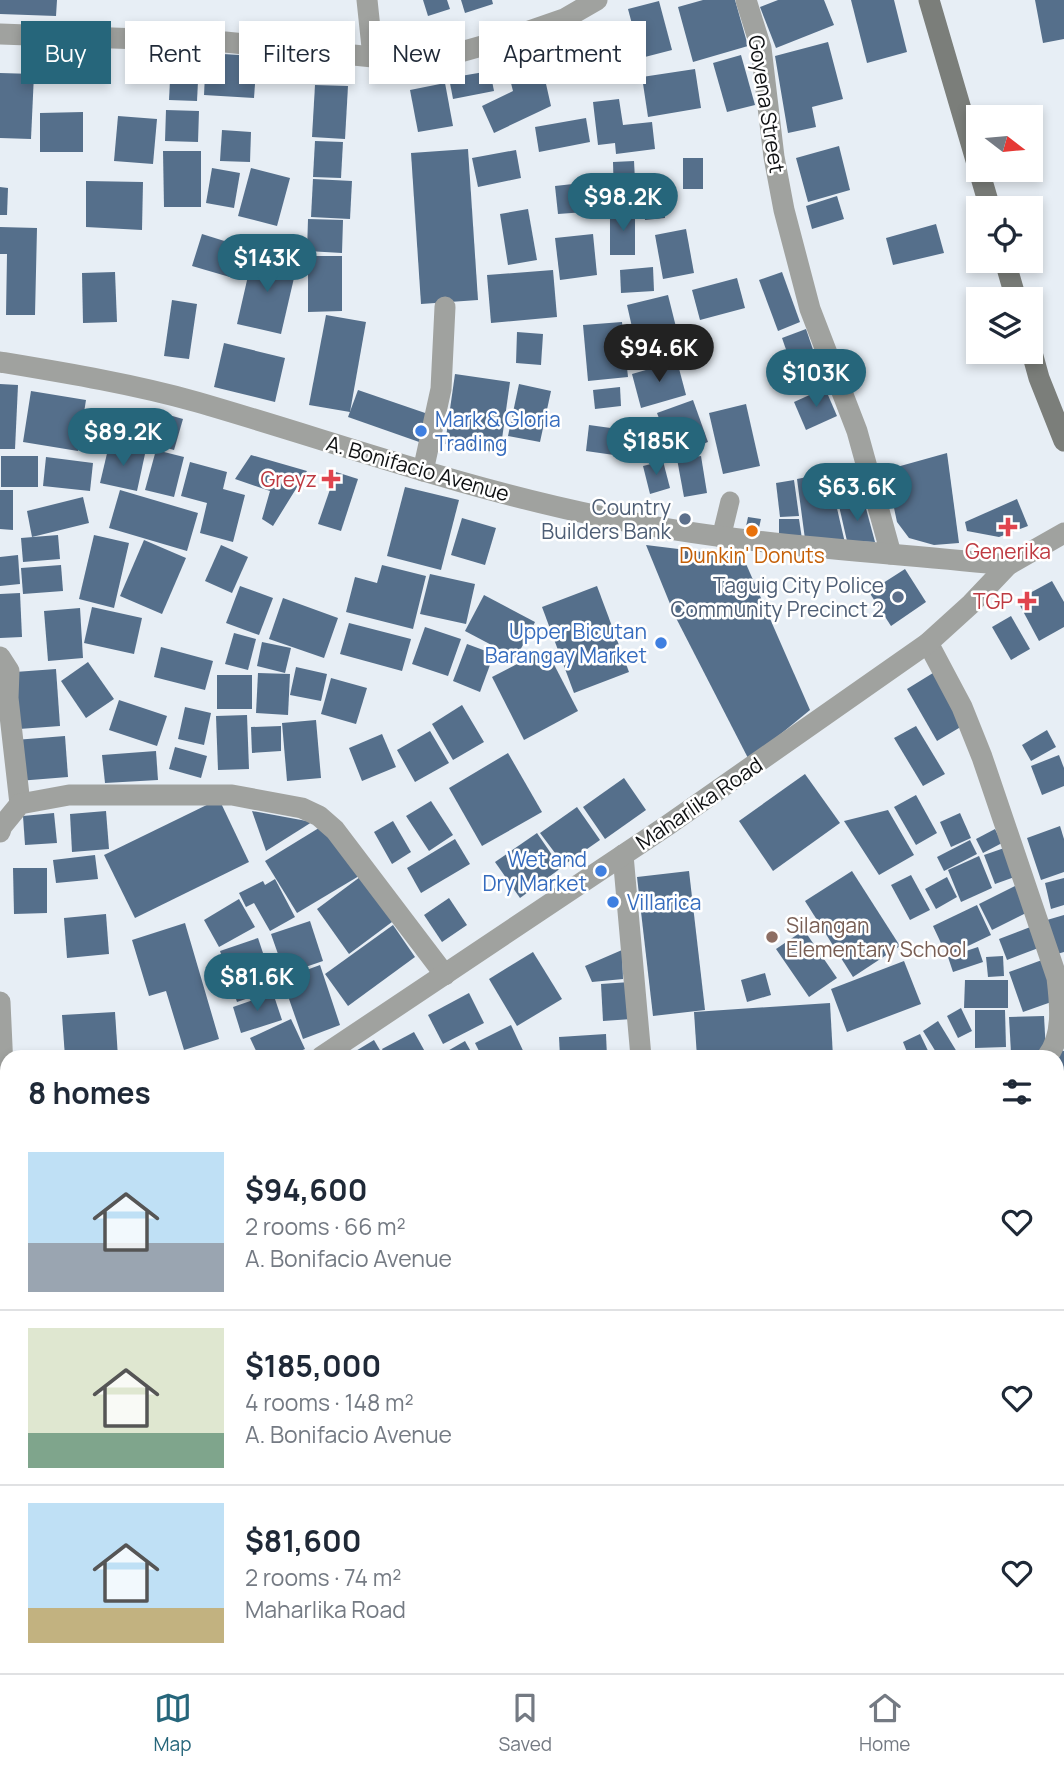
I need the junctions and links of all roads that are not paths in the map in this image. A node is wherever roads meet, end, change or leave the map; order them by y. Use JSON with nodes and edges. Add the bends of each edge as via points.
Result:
{"nodes":[{"id":1,"x":367,"y":0,"type":"edge"},
{"id":2,"x":597,"y":0,"type":"edge"},
{"id":3,"x":746,"y":0,"type":"edge"},
{"id":4,"x":929,"y":0,"type":"edge"},
{"id":5,"x":369,"y":21,"type":"edge"},
{"id":6,"x":0,"y":34,"type":"edge"},
{"id":7,"x":465,"y":51,"type":"edge"},
{"id":8,"x":369,"y":57,"type":"edge"},
{"id":9,"x":986,"y":196,"type":"edge"},
{"id":10,"x":445,"y":307,"type":"dead end"},
{"id":11,"x":0,"y":362,"type":"edge"},
{"id":12,"x":1035,"y":364,"type":"edge"},
{"id":13,"x":1064,"y":441,"type":"edge"},
{"id":14,"x":423,"y":471,"type":"junction"},
{"id":15,"x":730,"y":501,"type":"dead end"},
{"id":16,"x":1064,"y":533,"type":"edge"},
{"id":17,"x":721,"y":538,"type":"junction"},
{"id":18,"x":891,"y":554,"type":"junction"},
{"id":19,"x":1008,"y":565,"type":"junction"},
{"id":20,"x":928,"y":643,"type":"junction"},
{"id":21,"x":0,"y":657,"type":"edge"},
{"id":22,"x":20,"y":804,"type":"junction"},
{"id":23,"x":1,"y":828,"type":"edge"},
{"id":24,"x":623,"y":855,"type":"junction"},
{"id":25,"x":445,"y":975,"type":"junction"},
{"id":26,"x":0,"y":1002,"type":"edge"},
{"id":27,"x":2,"y":1050,"type":"edge"},
{"id":28,"x":340,"y":1050,"type":"edge"},
{"id":29,"x":640,"y":1050,"type":"edge"},
{"id":30,"x":1050,"y":1050,"type":"edge"}],
"edges":[{"from":1,"to":5,"type":"street"},
{"from":2,"to":7,"type":"street","via":[[564,19]]},
{"from":3,"to":18,"type":"street","name":"Goyena Street","via":[[761,48],[784,209],[810,309],[857,431]]},
{"from":4,"to":9,"type":"main road"},
{"from":6,"to":8,"type":"street","via":[[225,42]]},
{"from":10,"to":14,"type":"street","via":[[442,388]]},
{"from":11,"to":14,"type":"street","name":"A. Bonifacio Avenue","via":[[195,402]]},
{"from":12,"to":13,"type":"main road"},
{"from":14,"to":17,"type":"street","name":"A. Bonifacio Avenue","via":[[604,517]]},
{"from":15,"to":17,"type":"lane"},
{"from":16,"to":19,"type":"street","name":"Maharlika Road"},
{"from":17,"to":18,"type":"street","name":"A. Bonifacio Avenue"},
{"from":18,"to":19,"type":"street","name":"A. Bonifacio Avenue"},
{"from":19,"to":20,"type":"street","name":"Maharlika Road"},
{"from":20,"to":24,"type":"street","name":"Maharlika Road"},
{"from":20,"to":30,"type":"street","via":[[982,757],[1056,978],[1059,1030]]},
{"from":21,"to":22,"type":"street","via":[[9,671]]},
{"from":22,"to":23,"type":"street"},
{"from":22,"to":25,"type":"street","via":[[69,795],[137,794],[232,796],[302,808],[335,830]]},
{"from":24,"to":25,"type":"street","name":"Maharlika Road"},
{"from":24,"to":29,"type":"street"},
{"from":25,"to":28,"type":"street","name":"Maharlika Road"},
{"from":26,"to":27,"type":"street"}]}
